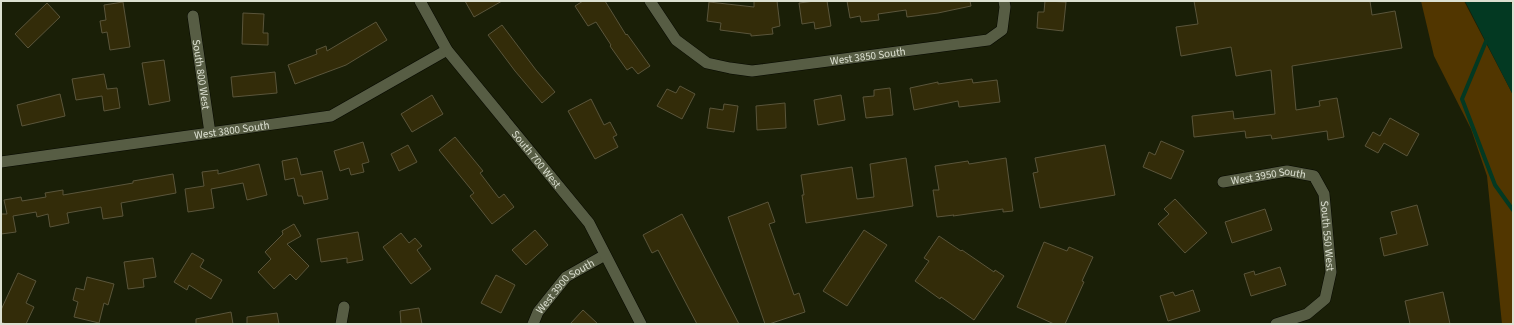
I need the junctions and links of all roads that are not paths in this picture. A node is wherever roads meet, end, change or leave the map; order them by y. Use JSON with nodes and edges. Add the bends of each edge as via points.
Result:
{"nodes":[{"id":1,"x":420,"y":1,"type":"edge"},
{"id":2,"x":650,"y":1,"type":"edge"},
{"id":3,"x":1005,"y":4,"type":"edge"},
{"id":4,"x":192,"y":16,"type":"dead end"},
{"id":5,"x":447,"y":50,"type":"junction"},
{"id":6,"x":210,"y":133,"type":"junction"},
{"id":7,"x":1,"y":162,"type":"edge"},
{"id":8,"x":1314,"y":176,"type":"joint"},
{"id":9,"x":1223,"y":182,"type":"dead end"},
{"id":10,"x":605,"y":255,"type":"junction"},
{"id":11,"x":344,"y":307,"type":"dead end"},
{"id":12,"x":342,"y":324,"type":"edge"},
{"id":13,"x":533,"y":324,"type":"edge"},
{"id":14,"x":641,"y":324,"type":"edge"},
{"id":15,"x":1276,"y":324,"type":"edge"}],
"edges":[{"from":1,"to":5,"type":"street","name":"South 700 West"},
{"from":2,"to":3,"type":"street","name":"West 3850 South","via":[[676,40],[707,63],[752,71],[988,40],[1002,30]]},
{"from":4,"to":6,"type":"street","name":"South 800 West"},
{"from":5,"to":6,"type":"street","name":"West 3800 South","via":[[330,116]]},
{"from":5,"to":10,"type":"street","name":"South 700 West","via":[[589,223]]},
{"from":6,"to":7,"type":"street","name":"West 3800 South"},
{"from":8,"to":9,"type":"street","name":"West 3950 South","via":[[1287,171]]},
{"from":8,"to":15,"type":"street","name":"South 550 West","via":[[1324,194],[1331,272],[1325,299],[1307,314]]},
{"from":10,"to":13,"type":"street","name":"West 3900 South","via":[[566,277],[538,312]]},
{"from":10,"to":14,"type":"street","name":"South 700 West"},
{"from":11,"to":12,"type":"street"}]}
